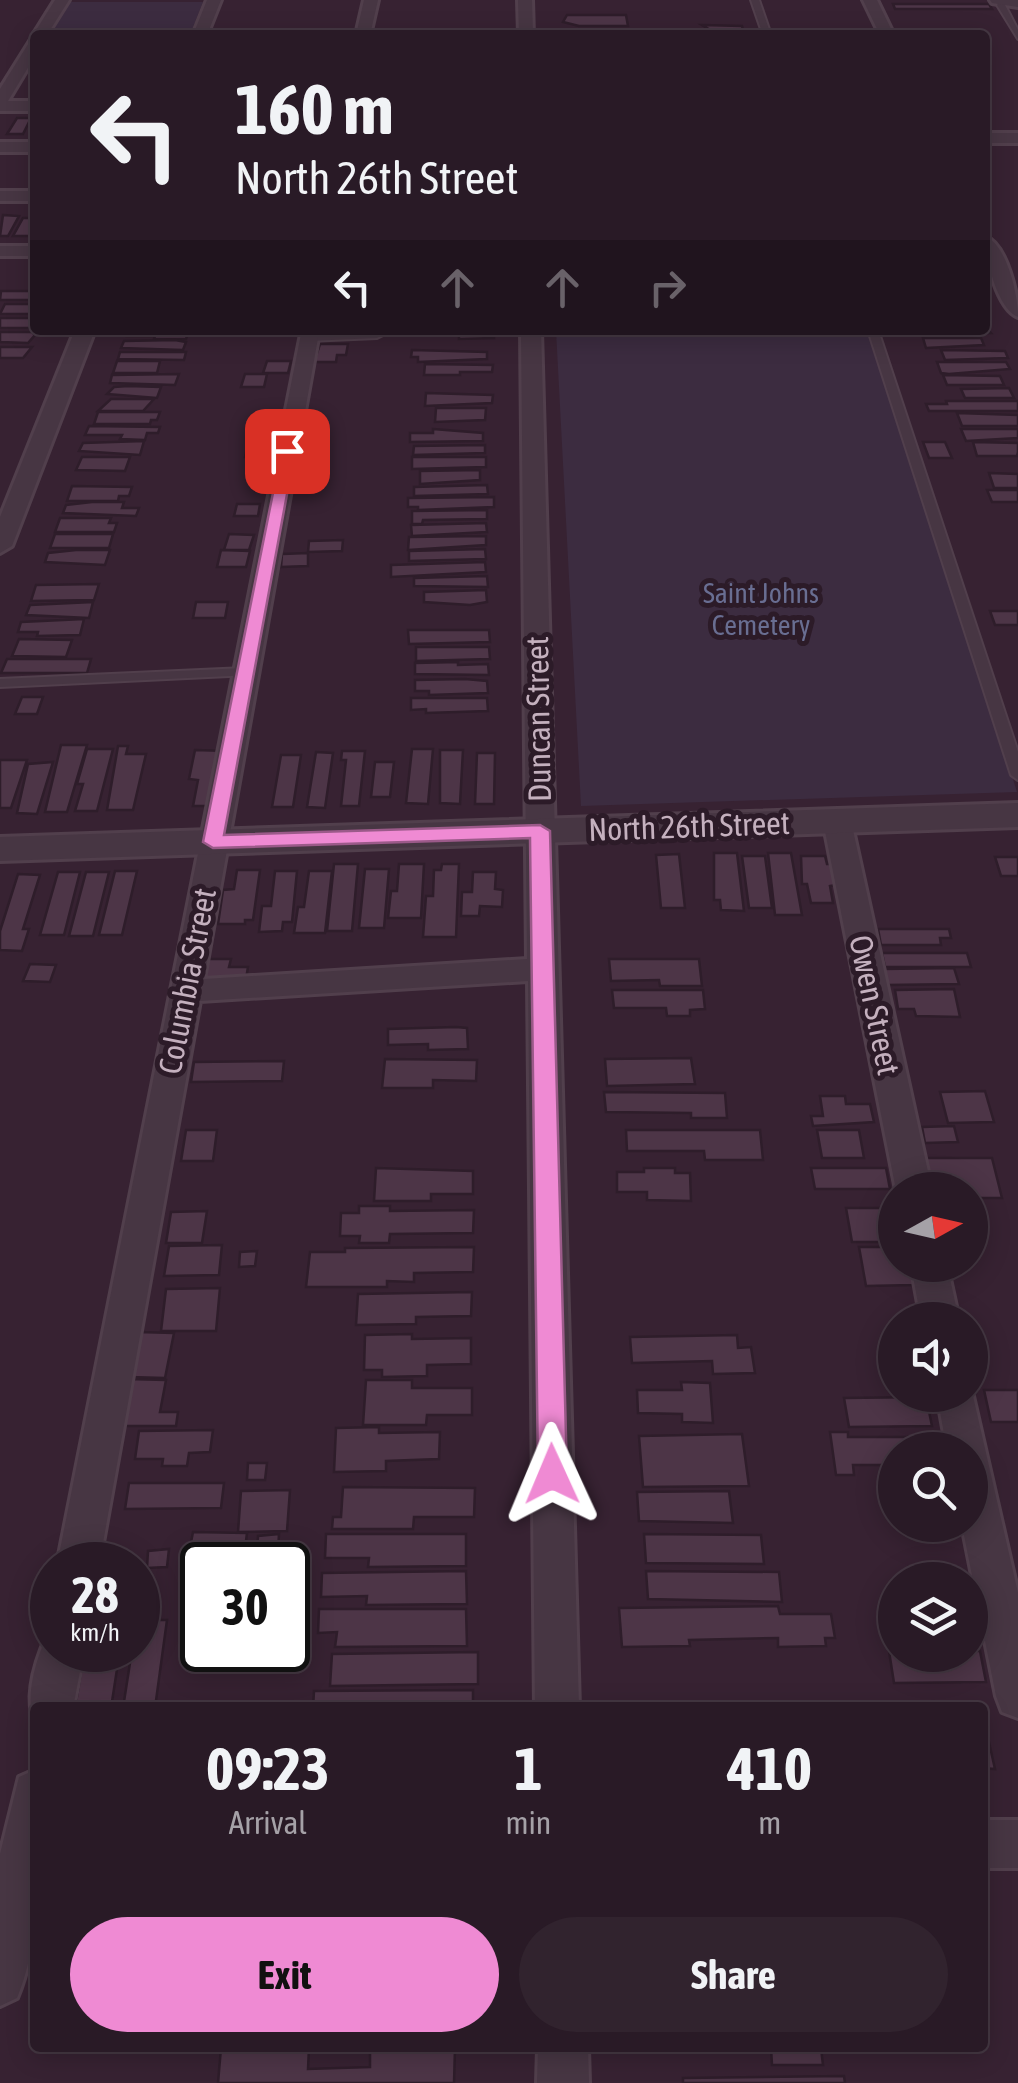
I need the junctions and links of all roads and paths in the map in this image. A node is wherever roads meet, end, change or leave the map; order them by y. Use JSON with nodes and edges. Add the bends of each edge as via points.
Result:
{"nodes":[{"id":1,"x":62,"y":0,"type":"edge"},
{"id":2,"x":214,"y":0,"type":"edge"},
{"id":3,"x":370,"y":0,"type":"edge"},
{"id":4,"x":525,"y":0,"type":"edge"},
{"id":5,"x":755,"y":0,"type":"edge"},
{"id":6,"x":870,"y":0,"type":"edge"},
{"id":7,"x":1000,"y":0,"type":"edge"},
{"id":8,"x":1018,"y":3,"type":"edge"},
{"id":9,"x":43,"y":30,"type":"edge"},
{"id":10,"x":202,"y":30,"type":"edge"},
{"id":11,"x":364,"y":30,"type":"edge"},
{"id":12,"x":526,"y":30,"type":"edge"},
{"id":13,"x":764,"y":30,"type":"edge"},
{"id":14,"x":885,"y":30,"type":"edge"},
{"id":15,"x":1018,"y":38,"type":"edge"},
{"id":16,"x":30,"y":53,"type":"edge"},
{"id":17,"x":0,"y":104,"type":"edge"},
{"id":18,"x":30,"y":106,"type":"edge"},
{"id":19,"x":990,"y":138,"type":"edge"},
{"id":20,"x":1018,"y":138,"type":"edge"},
{"id":21,"x":0,"y":147,"type":"edge"},
{"id":22,"x":30,"y":147,"type":"edge"},
{"id":23,"x":0,"y":196,"type":"edge"},
{"id":24,"x":30,"y":196,"type":"edge"},
{"id":25,"x":990,"y":251,"type":"edge"},
{"id":26,"x":0,"y":252,"type":"edge"},
{"id":27,"x":30,"y":252,"type":"edge"},
{"id":28,"x":1018,"y":310,"type":"edge"},
{"id":29,"x":83,"y":335,"type":"edge"},
{"id":30,"x":377,"y":335,"type":"edge"},
{"id":31,"x":531,"y":335,"type":"edge"},
{"id":32,"x":874,"y":335,"type":"edge"},
{"id":33,"x":308,"y":338,"type":"joint"},
{"id":34,"x":0,"y":546,"type":"edge"},
{"id":35,"x":246,"y":672,"type":"junction"},
{"id":36,"x":0,"y":683,"type":"edge"},
{"id":37,"x":1018,"y":774,"type":"edge"},
{"id":38,"x":1018,"y":814,"type":"edge"},
{"id":39,"x":837,"y":821,"type":"junction"},
{"id":40,"x":540,"y":831,"type":"junction"},
{"id":41,"x":213,"y":842,"type":"junction"},
{"id":42,"x":0,"y":849,"type":"edge"},
{"id":43,"x":544,"y":969,"type":"junction"},
{"id":44,"x":185,"y":991,"type":"junction"},
{"id":45,"x":910,"y":1172,"type":"edge"},
{"id":46,"x":82,"y":1542,"type":"edge"},
{"id":47,"x":986,"y":1542,"type":"edge"},
{"id":48,"x":58,"y":1672,"type":"edge"},
{"id":49,"x":1018,"y":1696,"type":"edge"},
{"id":50,"x":52,"y":1702,"type":"edge"},
{"id":51,"x":557,"y":1702,"type":"edge"},
{"id":52,"x":30,"y":1812,"type":"edge"},
{"id":53,"x":988,"y":1844,"type":"edge"},
{"id":54,"x":1018,"y":1844,"type":"edge"},
{"id":55,"x":20,"y":1850,"type":"edge"},
{"id":56,"x":0,"y":1981,"type":"edge"},
{"id":57,"x":563,"y":2052,"type":"edge"},
{"id":58,"x":563,"y":2083,"type":"edge"}],
"edges":[{"from":1,"to":9,"type":"street"},
{"from":2,"to":10,"type":"street"},
{"from":3,"to":11,"type":"street"},
{"from":4,"to":12,"type":"street"},
{"from":5,"to":13,"type":"lane"},
{"from":6,"to":14,"type":"street"},
{"from":7,"to":8,"type":"street"},
{"from":7,"to":15,"type":"lane"},
{"from":16,"to":17,"type":"street"},
{"from":17,"to":18,"type":"street"},
{"from":19,"to":20,"type":"street"},
{"from":21,"to":22,"type":"street"},
{"from":23,"to":24,"type":"street"},
{"from":25,"to":28,"type":"street"},
{"from":26,"to":27,"type":"street"},
{"from":29,"to":34,"type":"street"},
{"from":30,"to":33,"type":"lane"},
{"from":31,"to":40,"type":"street","name":"Duncan Street"},
{"from":32,"to":37,"type":"lane"},
{"from":33,"to":35,"type":"street","name":"Columbia Street"},
{"from":35,"to":36,"type":"lane"},
{"from":35,"to":41,"type":"street","name":"Columbia Street"},
{"from":38,"to":39,"type":"street","name":"North 26th Street"},
{"from":39,"to":40,"type":"street","name":"North 26th Street"},
{"from":39,"to":45,"type":"street","name":"Owen Street"},
{"from":40,"to":41,"type":"street","name":"North 26th Street"},
{"from":40,"to":43,"type":"street","name":"Duncan Street"},
{"from":41,"to":42,"type":"street","name":"North 26th Street"},
{"from":41,"to":44,"type":"street","name":"Columbia Street"},
{"from":43,"to":44,"type":"street"},
{"from":43,"to":51,"type":"street","name":"Duncan Street"},
{"from":44,"to":46,"type":"street","name":"Columbia Street"},
{"from":47,"to":49,"type":"street"},
{"from":48,"to":50,"type":"street"},
{"from":52,"to":55,"type":"street"},
{"from":53,"to":54,"type":"street"},
{"from":55,"to":56,"type":"street"},
{"from":57,"to":58,"type":"street"}]}
